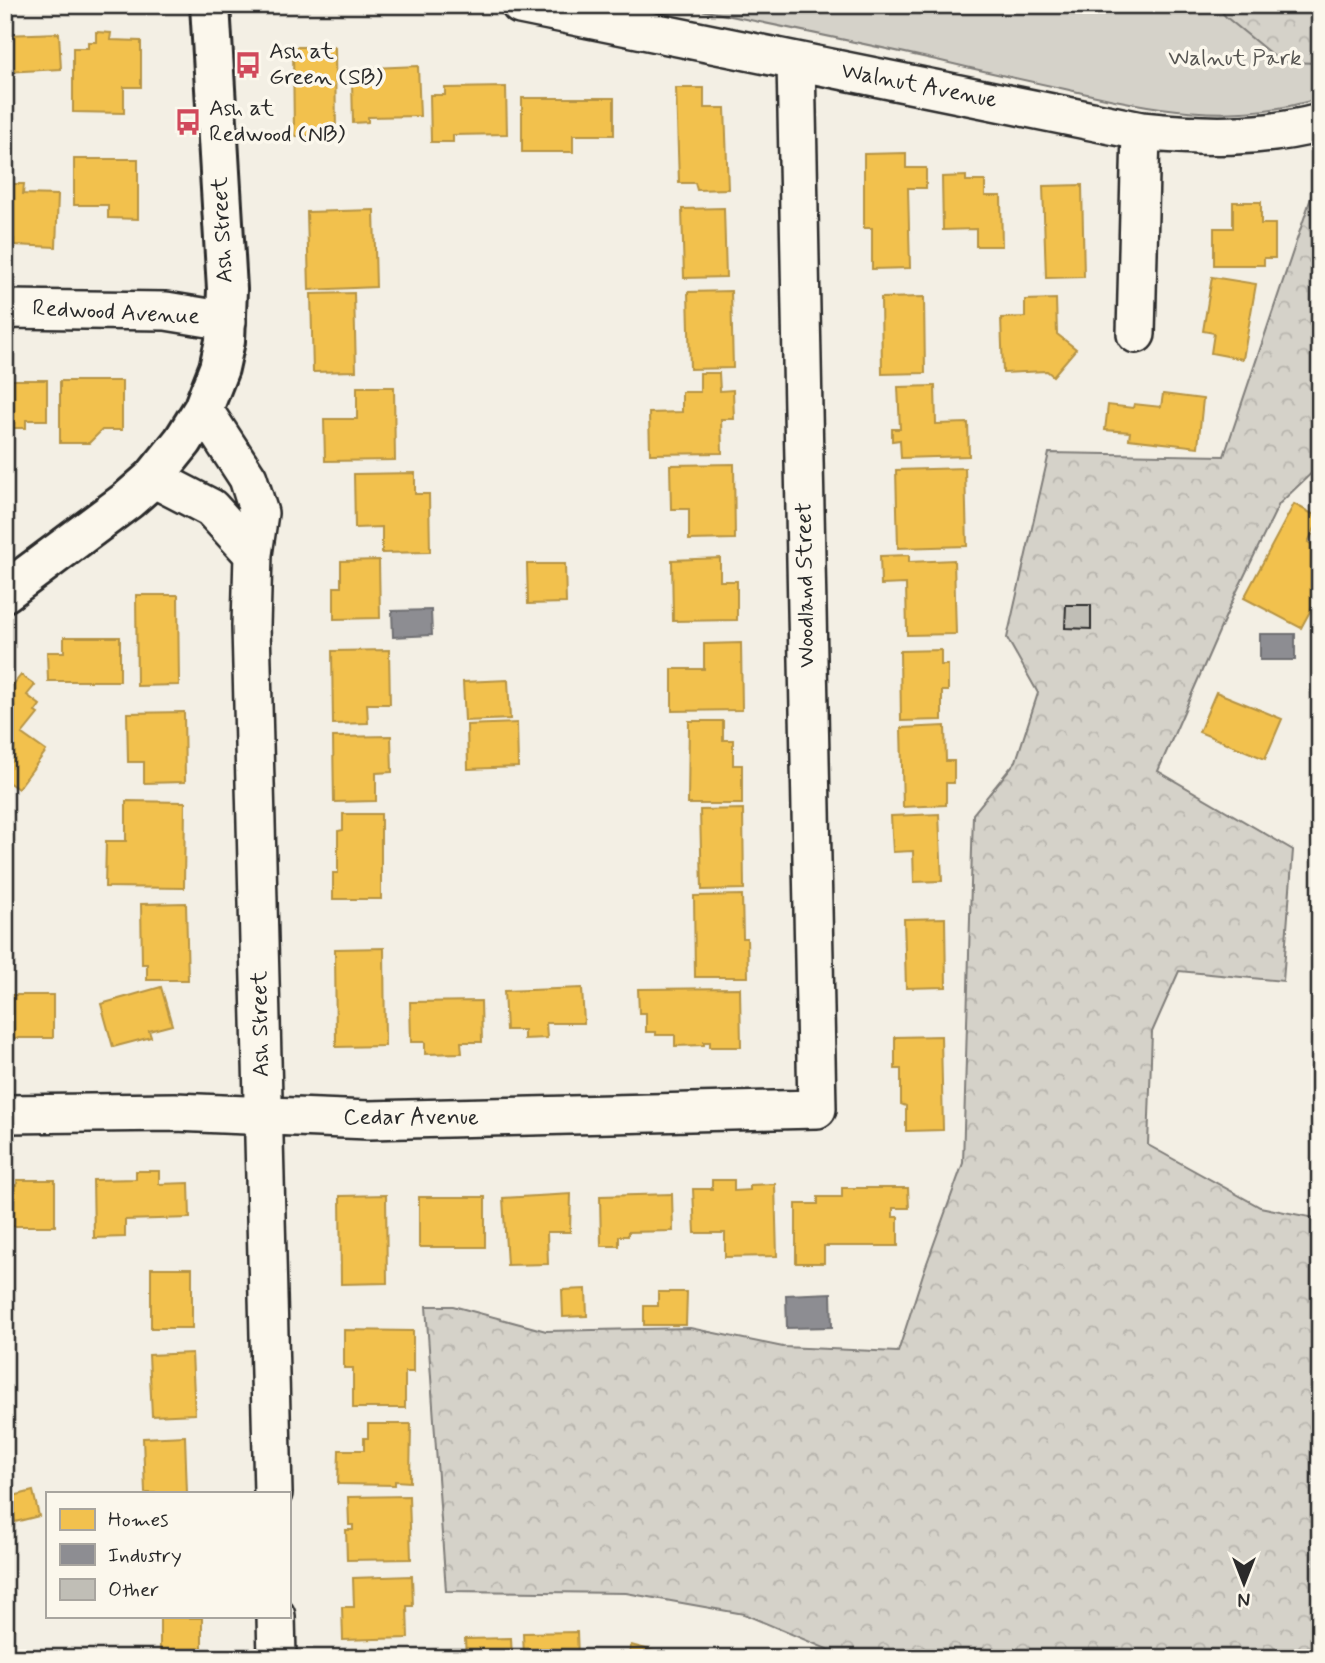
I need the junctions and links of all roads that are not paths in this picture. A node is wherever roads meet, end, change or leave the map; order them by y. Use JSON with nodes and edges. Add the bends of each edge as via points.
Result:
{"nodes":[{"id":1,"x":210,"y":5,"type":"edge"},
{"id":2,"x":520,"y":5,"type":"edge"},
{"id":3,"x":796,"y":61,"type":"junction"},
{"id":4,"x":1320,"y":123,"type":"edge"},
{"id":5,"x":1141,"y":131,"type":"junction"},
{"id":6,"x":5,"y":309,"type":"edge"},
{"id":7,"x":227,"y":321,"type":"junction"},
{"id":8,"x":1136,"y":334,"type":"dead end"},
{"id":9,"x":203,"y":409,"type":"junction"},
{"id":10,"x":153,"y":478,"type":"junction"},
{"id":11,"x":253,"y":554,"type":"junction"},
{"id":12,"x":5,"y":592,"type":"edge"},
{"id":13,"x":817,"y":1109,"type":"joint"},
{"id":14,"x":5,"y":1114,"type":"edge"},
{"id":15,"x":263,"y":1116,"type":"junction"},
{"id":16,"x":273,"y":1492,"type":"edge"},
{"id":17,"x":276,"y":1618,"type":"edge"},
{"id":18,"x":278,"y":1658,"type":"edge"}],
"edges":[{"from":1,"to":7,"type":"main road","name":"Ash Street"},
{"from":2,"to":3,"type":"street","name":"Walnut Avenue"},
{"from":3,"to":5,"type":"street","name":"Walnut Avenue"},
{"from":3,"to":13,"type":"street","name":"Woodland Street"},
{"from":4,"to":5,"type":"street","name":"Walnut Avenue","via":[[1293,131],[1238,136]]},
{"from":5,"to":8,"type":"street"},
{"from":6,"to":7,"type":"street","name":"Redwood Avenue","via":[[166,311]]},
{"from":7,"to":9,"type":"main road","name":"Ash Street","via":[[219,368]]},
{"from":9,"to":10,"type":"main road","name":"Ash Street"},
{"from":9,"to":11,"type":"street","name":"Ash Street","via":[[248,478],[259,513]]},
{"from":10,"to":11,"type":"street","via":[[211,508]]},
{"from":10,"to":12,"type":"main road","name":"Ash Street"},
{"from":11,"to":15,"type":"street","name":"Ash Street"},
{"from":13,"to":15,"type":"street","name":"Cedar Avenue","via":[[369,1120]]},
{"from":14,"to":15,"type":"street","name":"Cedar Avenue"},
{"from":15,"to":16,"type":"street","name":"Ash Street"},
{"from":17,"to":18,"type":"street"}]}
